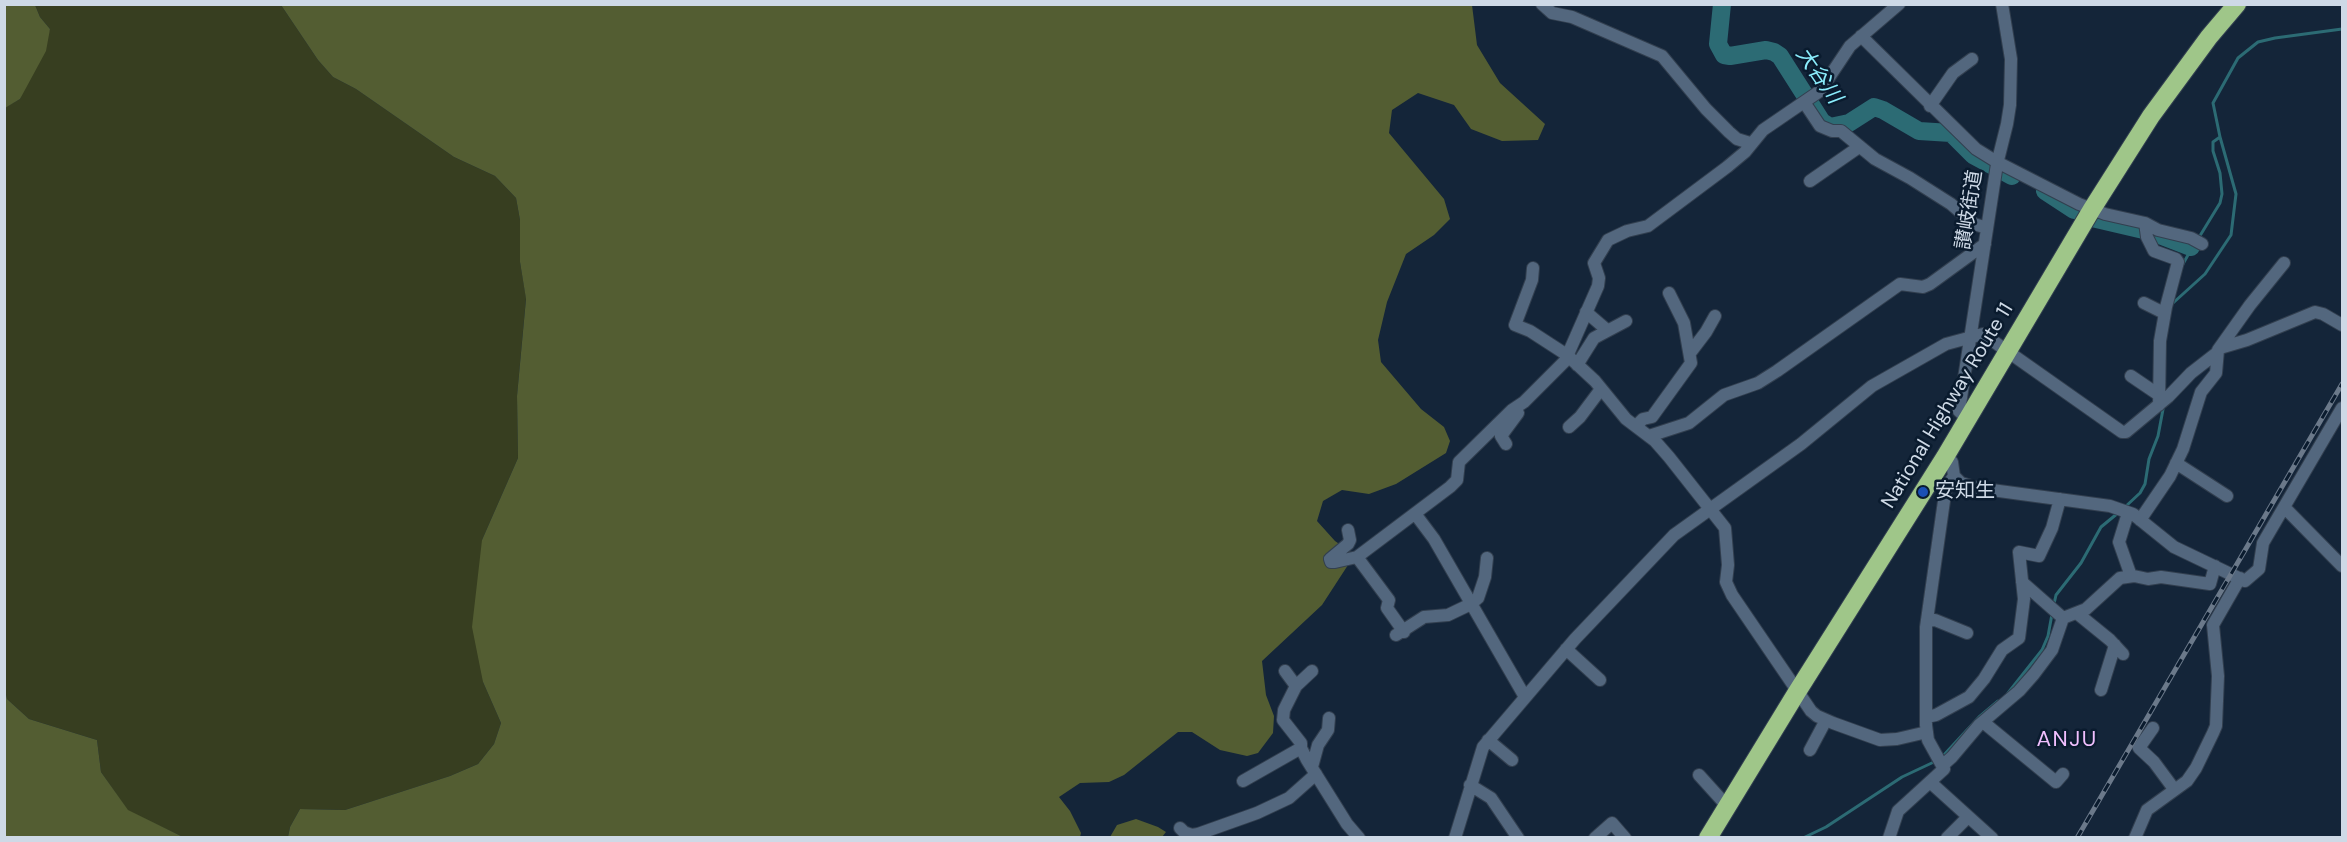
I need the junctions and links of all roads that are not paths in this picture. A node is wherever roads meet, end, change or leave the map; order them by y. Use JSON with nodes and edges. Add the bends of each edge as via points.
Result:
{"nodes":[{"id":1,"x":1542,"y":4,"type":"edge"},
{"id":2,"x":1899,"y":4,"type":"edge"},
{"id":3,"x":2002,"y":4,"type":"edge"},
{"id":4,"x":2237,"y":4,"type":"edge"},
{"id":5,"x":1861,"y":36,"type":"junction"},
{"id":6,"x":1972,"y":59,"type":"dead end"},
{"id":7,"x":1804,"y":102,"type":"junction"},
{"id":8,"x":1930,"y":106,"type":"junction"},
{"id":9,"x":1750,"y":143,"type":"junction"},
{"id":10,"x":1859,"y":147,"type":"junction"},
{"id":11,"x":1997,"y":166,"type":"junction"},
{"id":12,"x":1810,"y":181,"type":"dead end"},
{"id":13,"x":2092,"y":209,"type":"junction"},
{"id":14,"x":2145,"y":223,"type":"junction"},
{"id":15,"x":1988,"y":228,"type":"junction"},
{"id":16,"x":1985,"y":244,"type":"junction"},
{"id":17,"x":2202,"y":244,"type":"dead end"},
{"id":18,"x":2284,"y":263,"type":"dead end"},
{"id":19,"x":1533,"y":268,"type":"dead end"},
{"id":20,"x":1669,"y":293,"type":"dead end"},
{"id":21,"x":2144,"y":303,"type":"dead end"},
{"id":22,"x":1586,"y":312,"type":"junction"},
{"id":23,"x":2164,"y":313,"type":"junction"},
{"id":24,"x":1715,"y":316,"type":"dead end"},
{"id":25,"x":1626,"y":321,"type":"dead end"},
{"id":26,"x":2343,"y":325,"type":"edge"},
{"id":27,"x":1607,"y":330,"type":"junction"},
{"id":28,"x":1969,"y":339,"type":"junction"},
{"id":29,"x":2219,"y":350,"type":"junction"},
{"id":30,"x":2009,"y":351,"type":"junction"},
{"id":31,"x":1690,"y":353,"type":"junction"},
{"id":32,"x":1567,"y":355,"type":"junction"},
{"id":33,"x":1577,"y":365,"type":"junction"},
{"id":34,"x":2131,"y":376,"type":"dead end"},
{"id":35,"x":1601,"y":389,"type":"junction"},
{"id":36,"x":2159,"y":400,"type":"junction"},
{"id":37,"x":1519,"y":405,"type":"junction"},
{"id":38,"x":2343,"y":408,"type":"edge"},
{"id":39,"x":1968,"y":419,"type":"junction"},
{"id":40,"x":1636,"y":426,"type":"junction"},
{"id":41,"x":1569,"y":427,"type":"dead end"},
{"id":42,"x":1648,"y":435,"type":"junction"},
{"id":43,"x":1506,"y":444,"type":"dead end"},
{"id":44,"x":1945,"y":457,"type":"junction"},
{"id":45,"x":2176,"y":463,"type":"junction"},
{"id":46,"x":1954,"y":476,"type":"junction"},
{"id":47,"x":2227,"y":496,"type":"dead end"},
{"id":48,"x":2060,"y":499,"type":"junction"},
{"id":49,"x":2284,"y":507,"type":"junction"},
{"id":50,"x":1709,"y":509,"type":"junction"},
{"id":51,"x":2128,"y":513,"type":"junction"},
{"id":52,"x":1416,"y":515,"type":"junction"},
{"id":53,"x":2140,"y":520,"type":"junction"},
{"id":54,"x":1348,"y":530,"type":"dead end"},
{"id":55,"x":1357,"y":556,"type":"junction"},
{"id":56,"x":1487,"y":558,"type":"dead end"},
{"id":57,"x":2340,"y":559,"type":"edge"},
{"id":58,"x":2215,"y":566,"type":"junction"},
{"id":59,"x":2131,"y":576,"type":"junction"},
{"id":60,"x":2240,"y":578,"type":"junction"},
{"id":61,"x":2022,"y":582,"type":"junction"},
{"id":62,"x":1471,"y":604,"type":"junction"},
{"id":63,"x":2078,"y":614,"type":"junction"},
{"id":64,"x":2063,"y":618,"type":"junction"},
{"id":65,"x":1927,"y":621,"type":"junction"},
{"id":66,"x":1967,"y":633,"type":"dead end"},
{"id":67,"x":1566,"y":649,"type":"junction"},
{"id":68,"x":1285,"y":671,"type":"dead end"},
{"id":69,"x":1312,"y":671,"type":"dead end"},
{"id":70,"x":1600,"y":680,"type":"dead end"},
{"id":71,"x":1296,"y":686,"type":"junction"},
{"id":72,"x":2101,"y":690,"type":"dead end"},
{"id":73,"x":1797,"y":692,"type":"junction"},
{"id":74,"x":1525,"y":697,"type":"junction"},
{"id":75,"x":1926,"y":717,"type":"junction"},
{"id":76,"x":1329,"y":718,"type":"dead end"},
{"id":77,"x":1826,"y":720,"type":"junction"},
{"id":78,"x":1983,"y":722,"type":"junction"},
{"id":79,"x":2153,"y":728,"type":"dead end"},
{"id":80,"x":1927,"y":732,"type":"junction"},
{"id":81,"x":1488,"y":740,"type":"junction"},
{"id":82,"x":1301,"y":748,"type":"junction"},
{"id":83,"x":1810,"y":750,"type":"dead end"},
{"id":84,"x":1512,"y":760,"type":"dead end"},
{"id":85,"x":1943,"y":765,"type":"junction"},
{"id":86,"x":1314,"y":771,"type":"junction"},
{"id":87,"x":2063,"y":774,"type":"dead end"},
{"id":88,"x":1699,"y":775,"type":"dead end"},
{"id":89,"x":1243,"y":781,"type":"dead end"},
{"id":90,"x":1930,"y":782,"type":"junction"},
{"id":91,"x":1470,"y":785,"type":"junction"},
{"id":92,"x":2174,"y":789,"type":"junction"},
{"id":93,"x":1727,"y":806,"type":"junction"},
{"id":94,"x":1968,"y":817,"type":"junction"},
{"id":95,"x":1180,"y":828,"type":"dead end"},
{"id":96,"x":1192,"y":836,"type":"edge"},
{"id":97,"x":1359,"y":837,"type":"edge"},
{"id":98,"x":1455,"y":837,"type":"edge"},
{"id":99,"x":1518,"y":837,"type":"edge"},
{"id":100,"x":1595,"y":837,"type":"edge"},
{"id":101,"x":1625,"y":837,"type":"edge"},
{"id":102,"x":1708,"y":837,"type":"edge"},
{"id":103,"x":1889,"y":837,"type":"edge"},
{"id":104,"x":1947,"y":837,"type":"edge"},
{"id":105,"x":1992,"y":837,"type":"edge"},
{"id":106,"x":2134,"y":837,"type":"edge"}],
"edges":[{"from":1,"to":9,"type":"street","via":[[1552,13],[1572,17],[1662,56],[1729,132]]},
{"from":2,"to":5,"type":"street"},
{"from":3,"to":11,"type":"street","name":"讃岐街道","via":[[2011,84]]},
{"from":4,"to":13,"type":"highway","name":"National Highway Route 11","via":[[2151,116]]},
{"from":5,"to":7,"type":"street","via":[[1820,91]]},
{"from":5,"to":8,"type":"street"},
{"from":6,"to":8,"type":"street","via":[[1953,74]]},
{"from":7,"to":9,"type":"street"},
{"from":7,"to":10,"type":"street","via":[[1820,126],[1841,131]]},
{"from":8,"to":11,"type":"street"},
{"from":9,"to":22,"type":"street","via":[[1727,167],[1648,226],[1608,240],[1594,263],[1599,278]]},
{"from":10,"to":12,"type":"street"},
{"from":10,"to":15,"type":"street","via":[[1951,204],[1974,224]]},
{"from":11,"to":13,"type":"street"},
{"from":11,"to":15,"type":"street","name":"讃岐街道"},
{"from":13,"to":14,"type":"street"},
{"from":13,"to":30,"type":"highway","name":"National Highway Route 11"},
{"from":14,"to":17,"type":"street"},
{"from":14,"to":23,"type":"street","via":[[2154,251],[2178,262]]},
{"from":15,"to":16,"type":"street","name":"讃岐街道"},
{"from":16,"to":28,"type":"street","name":"讃岐街道"},
{"from":16,"to":42,"type":"street","via":[[1930,284],[1900,284],[1777,371],[1758,383],[1724,395],[1689,423]]},
{"from":18,"to":29,"type":"street"},
{"from":19,"to":32,"type":"street","via":[[1515,325]]},
{"from":20,"to":31,"type":"street","via":[[1684,323]]},
{"from":21,"to":23,"type":"street"},
{"from":22,"to":27,"type":"street"},
{"from":22,"to":32,"type":"street"},
{"from":23,"to":36,"type":"street","via":[[2158,357]]},
{"from":24,"to":31,"type":"street"},
{"from":25,"to":27,"type":"street"},
{"from":26,"to":29,"type":"street","via":[[2315,312]]},
{"from":27,"to":33,"type":"street","via":[[1594,338]]},
{"from":28,"to":30,"type":"street","via":[[1983,334]]},
{"from":28,"to":39,"type":"street","name":"讃岐街道","via":[[1959,411]]},
{"from":28,"to":50,"type":"street","via":[[1946,345],[1872,386],[1801,444]]},
{"from":29,"to":36,"type":"street"},
{"from":29,"to":45,"type":"street","via":[[2216,373],[2201,392]]},
{"from":30,"to":36,"type":"street","via":[[2122,432],[2130,430]]},
{"from":30,"to":39,"type":"highway","name":"National Highway Route 11"},
{"from":31,"to":40,"type":"street","via":[[1691,363],[1652,417]]},
{"from":32,"to":33,"type":"street"},
{"from":32,"to":37,"type":"street"},
{"from":33,"to":35,"type":"street"},
{"from":34,"to":36,"type":"street"},
{"from":35,"to":40,"type":"street"},
{"from":35,"to":41,"type":"street"},
{"from":37,"to":43,"type":"street","via":[[1519,411],[1501,436]]},
{"from":37,"to":52,"type":"street","via":[[1459,462],[1457,480]]},
{"from":38,"to":49,"type":"street"},
{"from":39,"to":44,"type":"highway","name":"National Highway Route 11"},
{"from":40,"to":42,"type":"street"},
{"from":42,"to":50,"type":"street"},
{"from":44,"to":46,"type":"street","via":[[1952,462]]},
{"from":44,"to":73,"type":"highway","name":"National Highway Route 11"},
{"from":45,"to":47,"type":"street"},
{"from":45,"to":53,"type":"street"},
{"from":46,"to":48,"type":"street","via":[[1977,488]]},
{"from":46,"to":65,"type":"street","via":[[1946,487]]},
{"from":48,"to":51,"type":"street","via":[[2110,506]]},
{"from":48,"to":61,"type":"street","via":[[2039,556],[2019,552]]},
{"from":49,"to":57,"type":"street"},
{"from":49,"to":60,"type":"street","via":[[2263,543],[2259,569],[2245,581]]},
{"from":50,"to":67,"type":"street","via":[[1662,546]]},
{"from":50,"to":73,"type":"street","via":[[1725,528],[1726,582],[1732,595]]},
{"from":51,"to":53,"type":"street"},
{"from":51,"to":59,"type":"street","via":[[2119,542]]},
{"from":52,"to":55,"type":"street"},
{"from":52,"to":62,"type":"street"},
{"from":53,"to":58,"type":"street","via":[[2174,547]]},
{"from":54,"to":55,"type":"street","via":[[1348,544],[1331,562]]},
{"from":55,"to":62,"type":"street","via":[[1389,600],[1387,608],[1400,633],[1424,617],[1440,617]]},
{"from":56,"to":62,"type":"street","via":[[1478,598]]},
{"from":58,"to":59,"type":"street","via":[[2210,584]]},
{"from":58,"to":60,"type":"street"},
{"from":59,"to":63,"type":"street","via":[[2120,579]]},
{"from":60,"to":92,"type":"street","via":[[2213,625],[2218,676],[2216,726],[2196,768],[2187,781]]},
{"from":61,"to":64,"type":"street"},
{"from":61,"to":75,"type":"street","via":[[2019,638],[2002,650],[1969,697]]},
{"from":62,"to":74,"type":"street"},
{"from":63,"to":64,"type":"street"},
{"from":63,"to":72,"type":"street","via":[[2119,650]]},
{"from":64,"to":78,"type":"street","via":[[2052,650],[2034,674]]},
{"from":65,"to":66,"type":"street","via":[[1935,620]]},
{"from":65,"to":75,"type":"street"},
{"from":67,"to":70,"type":"street"},
{"from":67,"to":74,"type":"street"},
{"from":68,"to":71,"type":"street"},
{"from":69,"to":71,"type":"street"},
{"from":71,"to":82,"type":"street","via":[[1283,715]]},
{"from":73,"to":77,"type":"street","via":[[1811,711]]},
{"from":73,"to":93,"type":"highway","name":"National Highway Route 11"},
{"from":74,"to":81,"type":"street"},
{"from":75,"to":80,"type":"street"},
{"from":76,"to":86,"type":"street","via":[[1328,730],[1318,745]]},
{"from":77,"to":80,"type":"street","via":[[1880,740]]},
{"from":77,"to":83,"type":"street"},
{"from":78,"to":85,"type":"street"},
{"from":78,"to":87,"type":"street","via":[[2056,782]]},
{"from":79,"to":92,"type":"street","via":[[2139,748]]},
{"from":80,"to":85,"type":"street"},
{"from":81,"to":84,"type":"street"},
{"from":81,"to":91,"type":"street"},
{"from":82,"to":86,"type":"street"},
{"from":82,"to":89,"type":"street"},
{"from":85,"to":90,"type":"street","via":[[1944,769]]},
{"from":86,"to":96,"type":"street","via":[[1289,798],[1278,804]]},
{"from":86,"to":97,"type":"street"},
{"from":88,"to":93,"type":"street"},
{"from":90,"to":94,"type":"street"},
{"from":90,"to":103,"type":"street","via":[[1898,811]]},
{"from":91,"to":98,"type":"street"},
{"from":91,"to":99,"type":"street","via":[[1491,798]]},
{"from":92,"to":106,"type":"street","via":[[2147,810]]},
{"from":93,"to":102,"type":"highway","name":"National Highway Route 11"},
{"from":94,"to":104,"type":"street"},
{"from":94,"to":105,"type":"street"},
{"from":95,"to":96,"type":"street"},
{"from":100,"to":101,"type":"street","via":[[1612,823]]}]}
